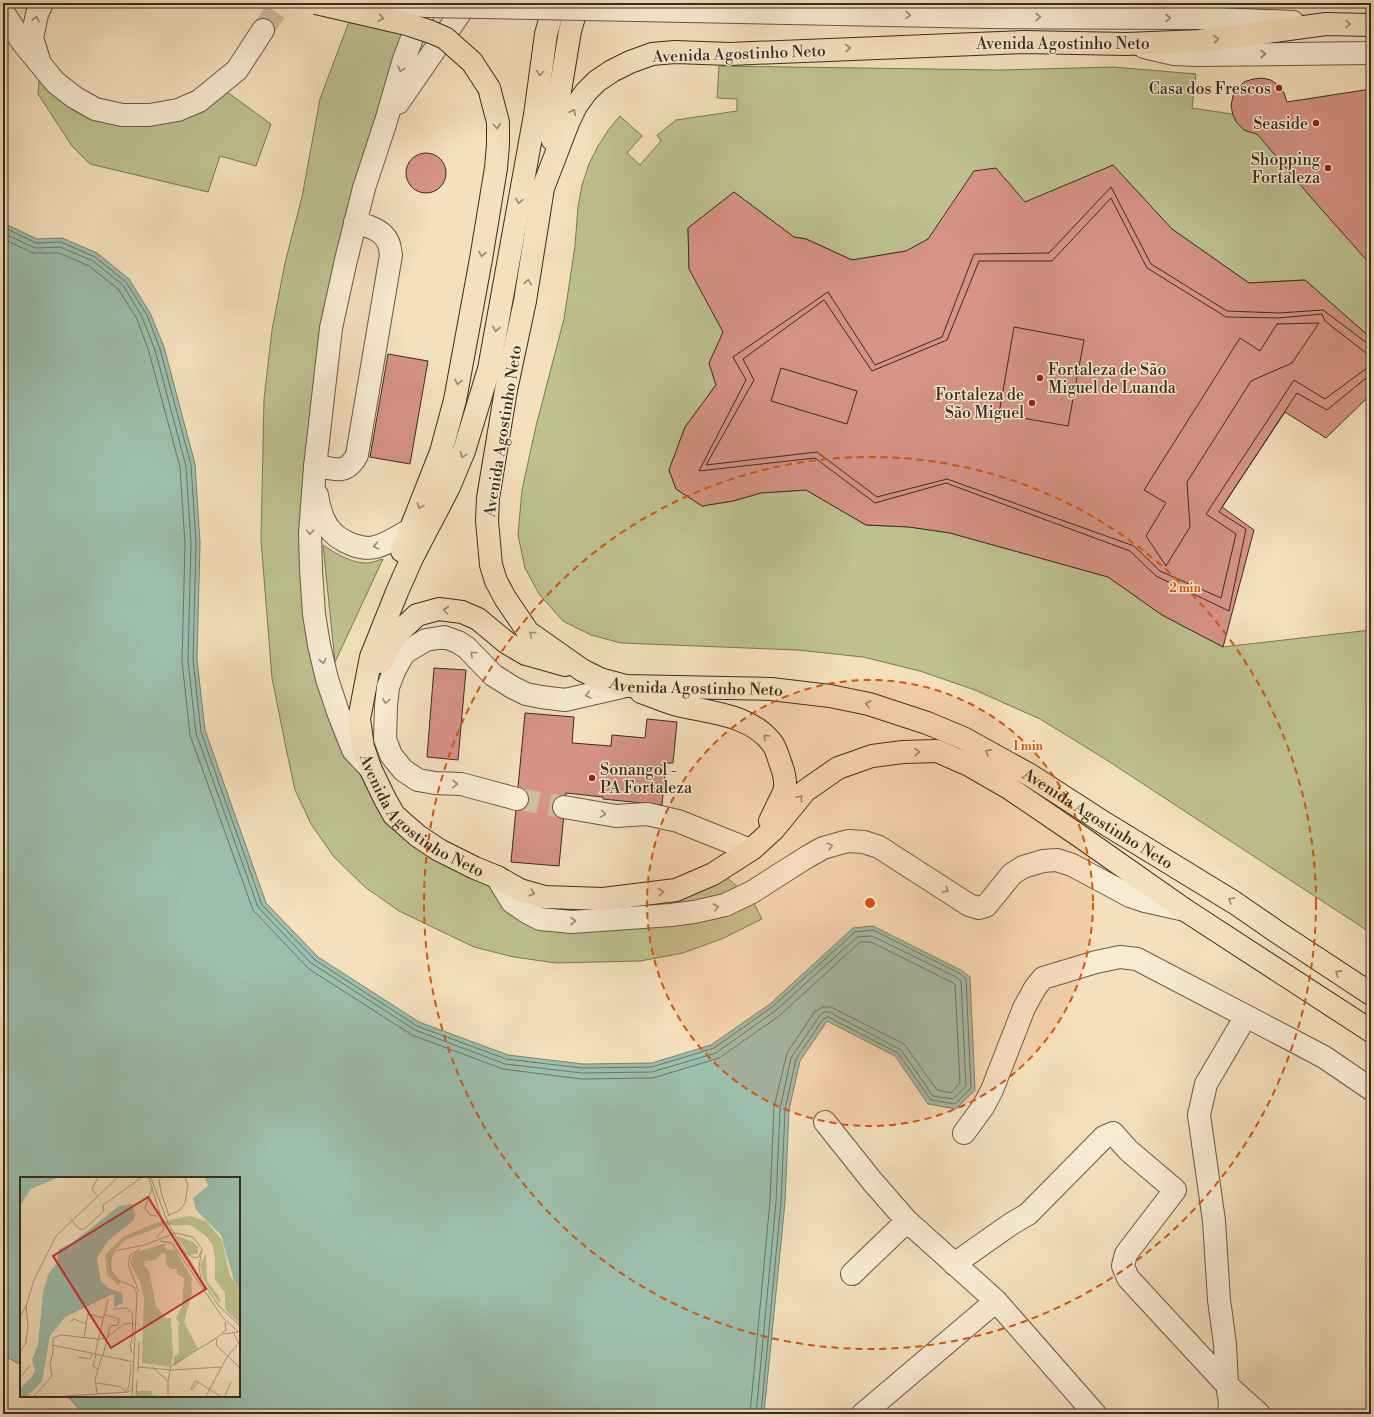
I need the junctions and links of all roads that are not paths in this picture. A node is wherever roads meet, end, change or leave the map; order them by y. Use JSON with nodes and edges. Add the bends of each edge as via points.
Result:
{"nodes":[{"id":1,"x":42,"y":3,"type":"edge"},
{"id":2,"x":316,"y":3,"type":"edge"},
{"id":3,"x":385,"y":3,"type":"edge"},
{"id":4,"x":428,"y":3,"type":"edge"},
{"id":5,"x":467,"y":3,"type":"edge"},
{"id":6,"x":555,"y":3,"type":"edge"},
{"id":7,"x":578,"y":3,"type":"edge"},
{"id":8,"x":3,"y":12,"type":"edge"},
{"id":9,"x":1326,"y":24,"type":"junction"},
{"id":10,"x":1371,"y":25,"type":"edge"},
{"id":11,"x":263,"y":30,"type":"tunnel mouth"},
{"id":12,"x":1127,"y":44,"type":"junction"},
{"id":13,"x":1371,"y":54,"type":"edge"},
{"id":14,"x":40,"y":63,"type":"junction"},
{"id":15,"x":386,"y":121,"type":"junction"},
{"id":16,"x":544,"y":188,"type":"junction"},
{"id":17,"x":355,"y":222,"type":"junction"},
{"id":18,"x":315,"y":465,"type":"junction"},
{"id":19,"x":411,"y":529,"type":"junction"},
{"id":20,"x":582,"y":670,"type":"junction"},
{"id":21,"x":626,"y":686,"type":"junction"},
{"id":22,"x":359,"y":719,"type":"junction"},
{"id":23,"x":370,"y":768,"type":"junction"},
{"id":24,"x":517,"y":799,"type":"tunnel mouth"},
{"id":25,"x":564,"y":808,"type":"tunnel mouth"},
{"id":26,"x":751,"y":849,"type":"junction"},
{"id":27,"x":497,"y":877,"type":"junction"},
{"id":28,"x":1184,"y":910,"type":"junction"},
{"id":29,"x":1371,"y":994,"type":"edge"},
{"id":30,"x":1246,"y":1016,"type":"junction"},
{"id":31,"x":1371,"y":1031,"type":"edge"},
{"id":32,"x":1371,"y":1089,"type":"edge"},
{"id":33,"x":825,"y":1122,"type":"dead end"},
{"id":34,"x":964,"y":1133,"type":"dead end"},
{"id":35,"x":1209,"y":1183,"type":"junction"},
{"id":36,"x":1175,"y":1190,"type":"junction"},
{"id":37,"x":907,"y":1221,"type":"junction"},
{"id":38,"x":954,"y":1264,"type":"junction"},
{"id":39,"x":852,"y":1274,"type":"dead end"},
{"id":40,"x":996,"y":1301,"type":"junction"},
{"id":41,"x":1227,"y":1385,"type":"junction"},
{"id":42,"x":863,"y":1414,"type":"edge"},
{"id":43,"x":1095,"y":1414,"type":"edge"},
{"id":44,"x":1229,"y":1414,"type":"edge"},
{"id":45,"x":1259,"y":1414,"type":"edge"}],
"edges":[{"from":14,"to":1,"type":"street","one_way":true,"via":[[32,38]]},
{"from":2,"to":19,"type":"main road","one_way":true,"bridge":true,"via":[[407,24],[445,38],[472,62],[489,88],[498,122],[496,168],[455,400],[441,452]]},
{"from":3,"to":9,"type":"street","one_way":true,"bridge":true,"via":[[410,6],[989,17],[1194,18]]},
{"from":4,"to":15,"type":"street","one_way":true,"via":[[404,59]]},
{"from":5,"to":15,"type":"street"},
{"from":6,"to":22,"type":"main road","name":"Avenida Agostinho Neto","one_way":true,"via":[[546,34],[535,115],[489,369],[461,458],[412,558],[371,657]]},
{"from":7,"to":16,"type":"main road","via":[[570,31]]},
{"from":8,"to":14,"type":"street","via":[[23,43]]},
{"from":9,"to":10,"type":"main road","name":"Avenida Agostinho Neto","one_way":true},
{"from":12,"to":9,"type":"main road","name":"Avenida Agostinho Neto","one_way":true,"via":[[1200,41]]},
{"from":11,"to":14,"type":"street","via":[[237,70],[199,101],[178,110],[149,115],[122,115],[95,109],[55,82]]},
{"from":12,"to":13,"type":"street","one_way":true,"via":[[1174,54],[1197,55]]},
{"from":16,"to":12,"type":"main road","name":"Avenida Agostinho Neto","one_way":true,"via":[[568,123],[586,92],[612,71],[652,54],[730,54],[1024,42]]},
{"from":15,"to":17,"type":"street"},
{"from":20,"to":16,"type":"main road","name":"Avenida Agostinho Neto","one_way":true,"via":[[528,632],[517,618],[496,581],[487,537],[488,498]]},
{"from":17,"to":18,"type":"street","via":[[331,328]]},
{"from":17,"to":18,"type":"street","via":[[382,233],[389,242],[391,255],[357,455],[353,463],[346,468],[336,470]]},
{"from":19,"to":18,"type":"street","one_way":true,"via":[[388,543],[373,548],[357,547],[344,542],[332,534],[318,502]]},
{"from":18,"to":23,"type":"street","one_way":true,"via":[[310,533],[319,645],[327,680],[353,750]]},
{"from":19,"to":22,"type":"main road","via":[[364,653],[356,687]]},
{"from":20,"to":21,"type":"main road","name":"Avenida Agostinho Neto","via":[[600,679]]},
{"from":20,"to":22,"type":"main road","one_way":true,"via":[[526,654],[506,643],[478,620],[462,612],[439,609],[416,615],[392,642],[382,659]]},
{"from":21,"to":24,"type":"street","one_way":true,"via":[[565,700],[540,697],[512,687],[493,675],[467,648],[444,637],[426,640],[404,653],[388,687],[386,739],[391,755],[403,770],[418,780],[462,784]]},
{"from":26,"to":21,"type":"main road","one_way":true,"via":[[773,816],[786,787],[784,771],[773,743],[758,728],[730,716],[677,705]]},
{"from":29,"to":21,"type":"main road","name":"Avenida Agostinho Neto","one_way":true,"via":[[1235,903],[1030,775],[963,738],[927,723],[870,704],[799,691],[742,687]]},
{"from":22,"to":23,"type":"main road","name":"Avenida Agostinho Neto","via":[[363,747]]},
{"from":23,"to":27,"type":"main road","name":"Avenida Agostinho Neto","via":[[394,815],[406,826],[439,850]]},
{"from":25,"to":26,"type":"street","one_way":true,"via":[[616,816],[646,814],[678,821]]},
{"from":27,"to":26,"type":"main road","name":"Avenida Agostinho Neto","one_way":true,"via":[[520,890],[545,898],[603,900],[676,890],[713,874]]},
{"from":26,"to":28,"type":"main road","name":"Avenida Agostinho Neto","one_way":true,"via":[[774,829],[805,791],[838,768],[872,756],[937,751],[969,765],[1009,788]]},
{"from":27,"to":28,"type":"street","one_way":true,"via":[[512,902],[540,919],[572,922],[671,915],[725,905],[752,892],[823,848],[848,841],[864,842],[879,847],[979,908],[986,906],[1012,874],[1023,867],[1057,860],[1072,865],[1130,896]]},
{"from":28,"to":31,"type":"main road","name":"Avenida Agostinho Neto"},
{"from":30,"to":32,"type":"street","via":[[1324,1057]]},
{"from":30,"to":34,"type":"street","via":[[1136,959],[1120,957],[1043,978],[1024,1008],[992,1090]]},
{"from":30,"to":35,"type":"street","via":[[1206,1084],[1199,1114]]},
{"from":33,"to":37,"type":"street"},
{"from":35,"to":36,"type":"street"},
{"from":35,"to":41,"type":"street"},
{"from":36,"to":38,"type":"street","via":[[1112,1133],[1104,1137],[1028,1214]]},
{"from":36,"to":41,"type":"street","via":[[1126,1254],[1122,1266],[1128,1278]]},
{"from":37,"to":38,"type":"street"},
{"from":37,"to":39,"type":"street"},
{"from":38,"to":40,"type":"street"},
{"from":40,"to":42,"type":"street"},
{"from":40,"to":43,"type":"street"},
{"from":41,"to":44,"type":"street"},
{"from":41,"to":45,"type":"street"}]}
